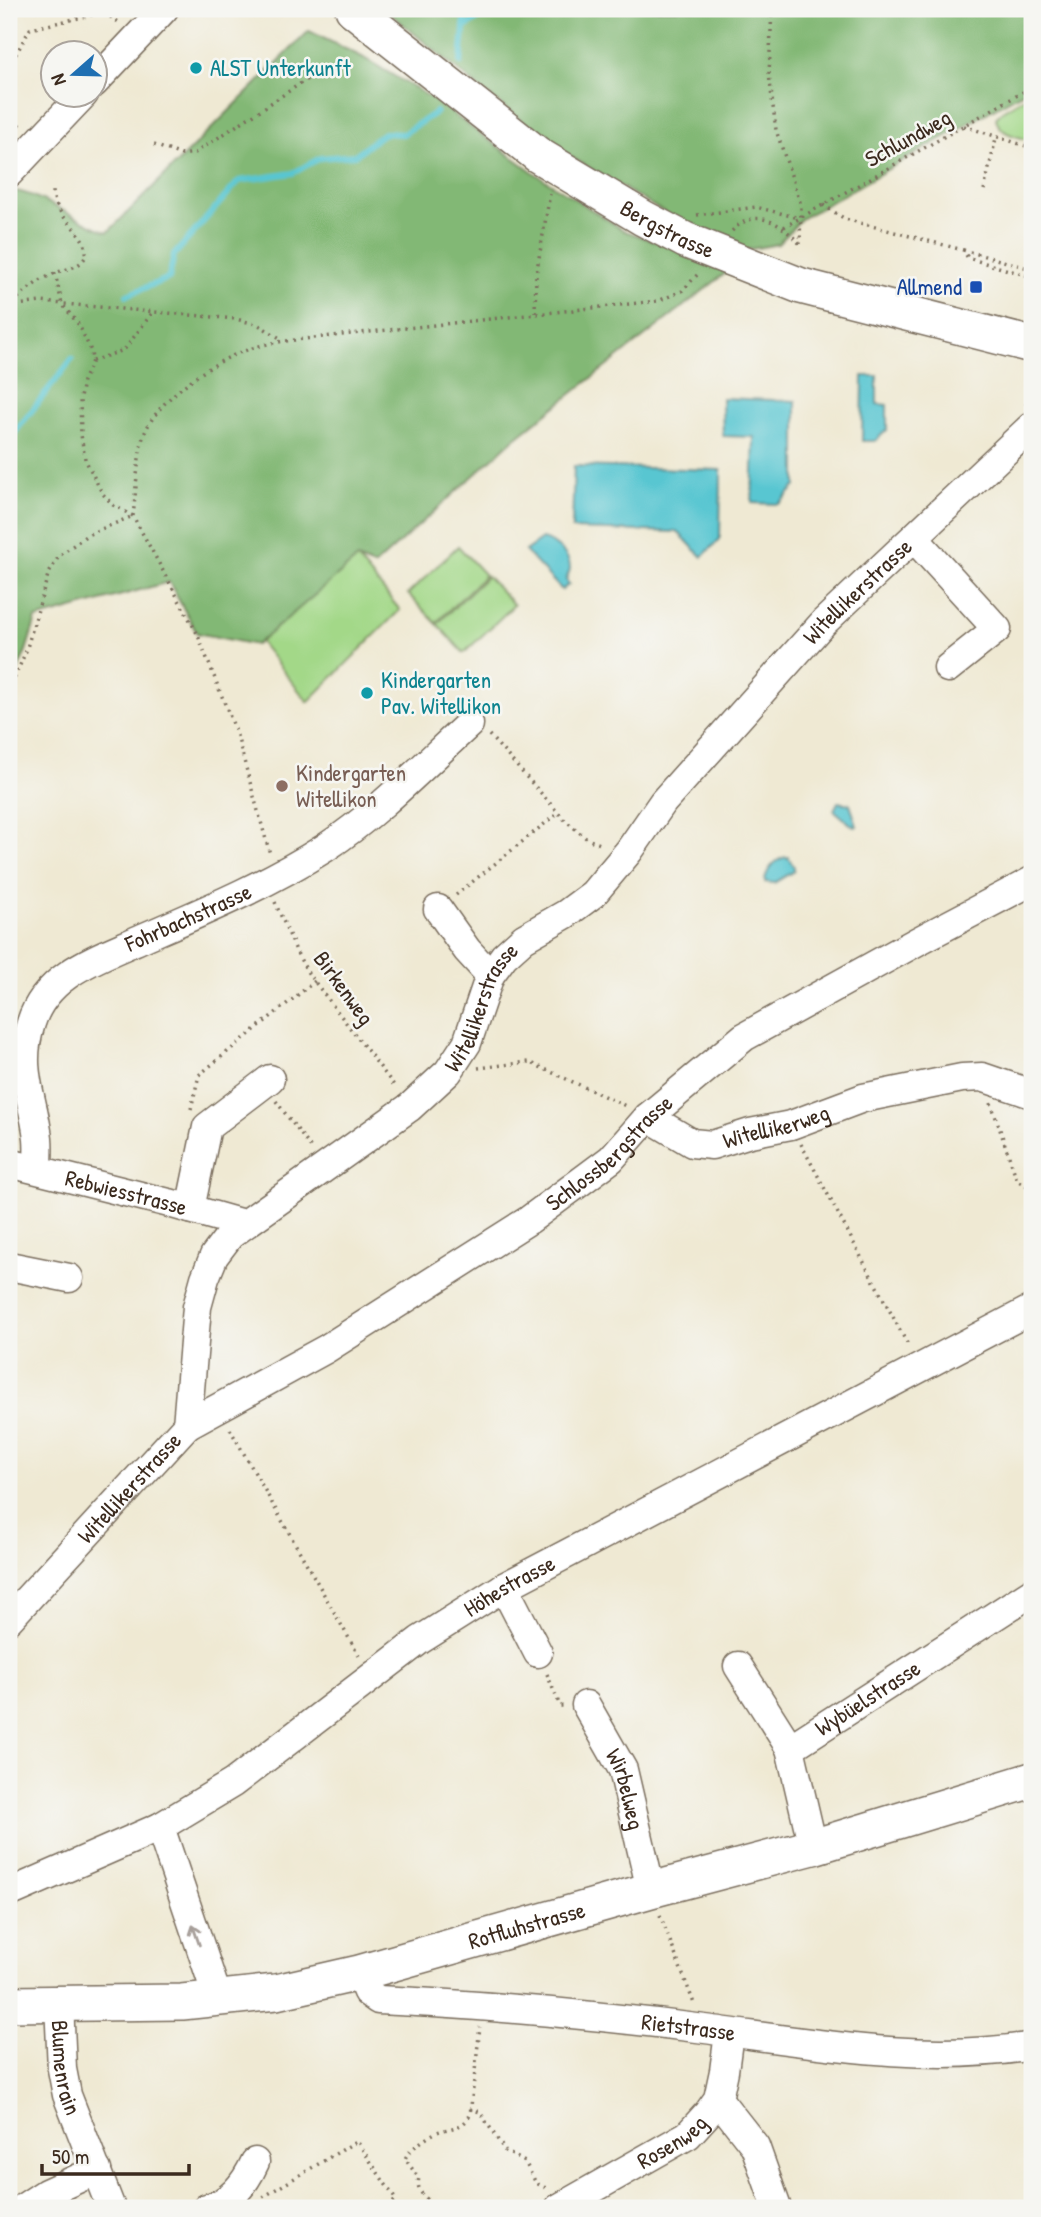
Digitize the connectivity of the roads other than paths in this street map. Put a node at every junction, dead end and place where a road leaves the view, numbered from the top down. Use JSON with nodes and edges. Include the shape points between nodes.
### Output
{"nodes":[{"id":1,"x":164,"y":9,"type":"edge"},
{"id":2,"x":353,"y":9,"type":"edge"},
{"id":3,"x":108,"y":69,"type":"edge"},
{"id":4,"x":71,"y":108,"type":"edge"},
{"id":5,"x":9,"y":173,"type":"edge"},
{"id":6,"x":1032,"y":345,"type":"edge"},
{"id":7,"x":1032,"y":426,"type":"edge"},
{"id":8,"x":914,"y":538,"type":"junction"},
{"id":9,"x":948,"y":668,"type":"dead end"},
{"id":10,"x":469,"y":724,"type":"road end"},
{"id":11,"x":1032,"y":881,"type":"edge"},
{"id":12,"x":438,"y":909,"type":"road end"},
{"id":13,"x":490,"y":975,"type":"junction"},
{"id":14,"x":270,"y":1079,"type":"dead end"},
{"id":15,"x":1032,"y":1094,"type":"edge"},
{"id":16,"x":649,"y":1117,"type":"junction"},
{"id":17,"x":9,"y":1163,"type":"edge"},
{"id":18,"x":38,"y":1170,"type":"junction"},
{"id":19,"x":190,"y":1209,"type":"junction"},
{"id":20,"x":243,"y":1224,"type":"junction"},
{"id":21,"x":9,"y":1266,"type":"edge"},
{"id":22,"x":69,"y":1278,"type":"dead end"},
{"id":23,"x":1032,"y":1309,"type":"edge"},
{"id":24,"x":187,"y":1425,"type":"junction"},
{"id":25,"x":505,"y":1587,"type":"junction"},
{"id":26,"x":1032,"y":1592,"type":"edge"},
{"id":27,"x":9,"y":1619,"type":"edge"},
{"id":28,"x":538,"y":1653,"type":"road end"},
{"id":29,"x":738,"y":1666,"type":"dead end"},
{"id":30,"x":586,"y":1706,"type":"road end"},
{"id":31,"x":790,"y":1748,"type":"junction"},
{"id":32,"x":1032,"y":1780,"type":"edge"},
{"id":33,"x":160,"y":1827,"type":"junction"},
{"id":34,"x":813,"y":1847,"type":"junction"},
{"id":35,"x":651,"y":1890,"type":"junction"},
{"id":36,"x":9,"y":1894,"type":"edge"},
{"id":37,"x":359,"y":1973,"type":"junction"},
{"id":38,"x":218,"y":1999,"type":"junction"},
{"id":39,"x":59,"y":2003,"type":"junction"},
{"id":40,"x":9,"y":2004,"type":"edge"},
{"id":41,"x":717,"y":2031,"type":"junction"},
{"id":42,"x":1032,"y":2046,"type":"edge"},
{"id":43,"x":718,"y":2099,"type":"junction"},
{"id":44,"x":255,"y":2162,"type":"dead end"},
{"id":45,"x":97,"y":2170,"type":"junction"},
{"id":46,"x":563,"y":2206,"type":"edge"},
{"id":47,"x":23,"y":2208,"type":"edge"},
{"id":48,"x":111,"y":2208,"type":"edge"},
{"id":49,"x":207,"y":2208,"type":"edge"},
{"id":50,"x":777,"y":2208,"type":"edge"}],
"edges":[{"from":1,"to":3,"type":"street"},
{"from":2,"to":6,"type":"main road","name":"Bergstrasse","via":[[554,166],[685,240],[801,286]]},
{"from":4,"to":5,"type":"street"},
{"from":7,"to":8,"type":"street","name":"Witellikerstrasse"},
{"from":8,"to":9,"type":"street","via":[[997,629]]},
{"from":8,"to":13,"type":"street","name":"Witellikerstrasse","via":[[824,622],[663,802],[593,894],[524,938]]},
{"from":10,"to":18,"type":"street","name":"Fohrbachstrasse","via":[[335,840],[271,878],[88,962],[67,974],[45,996],[31,1022],[24,1053],[38,1138]]},
{"from":11,"to":16,"type":"street","name":"Schlossbergstrasse","via":[[744,1037]]},
{"from":12,"to":13,"type":"street"},
{"from":13,"to":20,"type":"street","name":"Witellikerstrasse","via":[[467,1044],[448,1072],[410,1107]]},
{"from":14,"to":19,"type":"street","via":[[207,1127]]},
{"from":15,"to":16,"type":"street","name":"Witellikerweg","via":[[982,1077],[962,1077],[863,1098],[790,1125],[712,1145],[692,1143]]},
{"from":16,"to":24,"type":"street","name":"Schlossbergstrasse","via":[[611,1158],[529,1220],[326,1349]]},
{"from":17,"to":18,"type":"street","name":"Rebwiesstrasse"},
{"from":18,"to":19,"type":"street","name":"Rebwiesstrasse"},
{"from":19,"to":20,"type":"street","name":"Rebwiesstrasse"},
{"from":20,"to":24,"type":"street","name":"Witellikerstrasse","via":[[214,1256],[205,1278],[197,1307]]},
{"from":21,"to":22,"type":"street"},
{"from":23,"to":25,"type":"street","name":"Höhestrasse"},
{"from":24,"to":27,"type":"street","name":"Witellikerstrasse"},
{"from":25,"to":28,"type":"street"},
{"from":25,"to":33,"type":"street","name":"Höhestrasse","via":[[420,1640],[233,1783]]},
{"from":26,"to":31,"type":"street","name":"Wybüelstrasse"},
{"from":29,"to":31,"type":"street"},
{"from":30,"to":35,"type":"street","name":"Wirbelweg","via":[[623,1770]]},
{"from":31,"to":34,"type":"street","name":"Wybüelstrasse"},
{"from":32,"to":34,"type":"main road","name":"Rotfluhstrasse"},
{"from":33,"to":36,"type":"street","name":"Höhestrasse"},
{"from":38,"to":33,"type":"street","one_way":true},
{"from":34,"to":35,"type":"main road","name":"Rotfluhstrasse"},
{"from":35,"to":37,"type":"main road","name":"Rotfluhstrasse"},
{"from":37,"to":38,"type":"main road","name":"Rotfluhstrasse","via":[[276,1992]]},
{"from":37,"to":41,"type":"street","name":"Rietstrasse","via":[[368,1992],[378,2000],[483,2004]]},
{"from":38,"to":39,"type":"main road","name":"Rotfluhstrasse"},
{"from":39,"to":40,"type":"main road","name":"Rotfluhstrasse"},
{"from":39,"to":45,"type":"street","name":"Blumenrain","via":[[64,2083]]},
{"from":41,"to":42,"type":"street","name":"Rietstrasse","via":[[902,2054]]},
{"from":41,"to":43,"type":"street","name":"Rosenweg","via":[[724,2071]]},
{"from":43,"to":46,"type":"street","name":"Rosenweg","via":[[688,2135]]},
{"from":43,"to":50,"type":"street","via":[[755,2146]]},
{"from":44,"to":49,"type":"street","via":[[243,2186]]},
{"from":45,"to":47,"type":"street"},
{"from":45,"to":48,"type":"street","name":"Blumenrain"}]}
